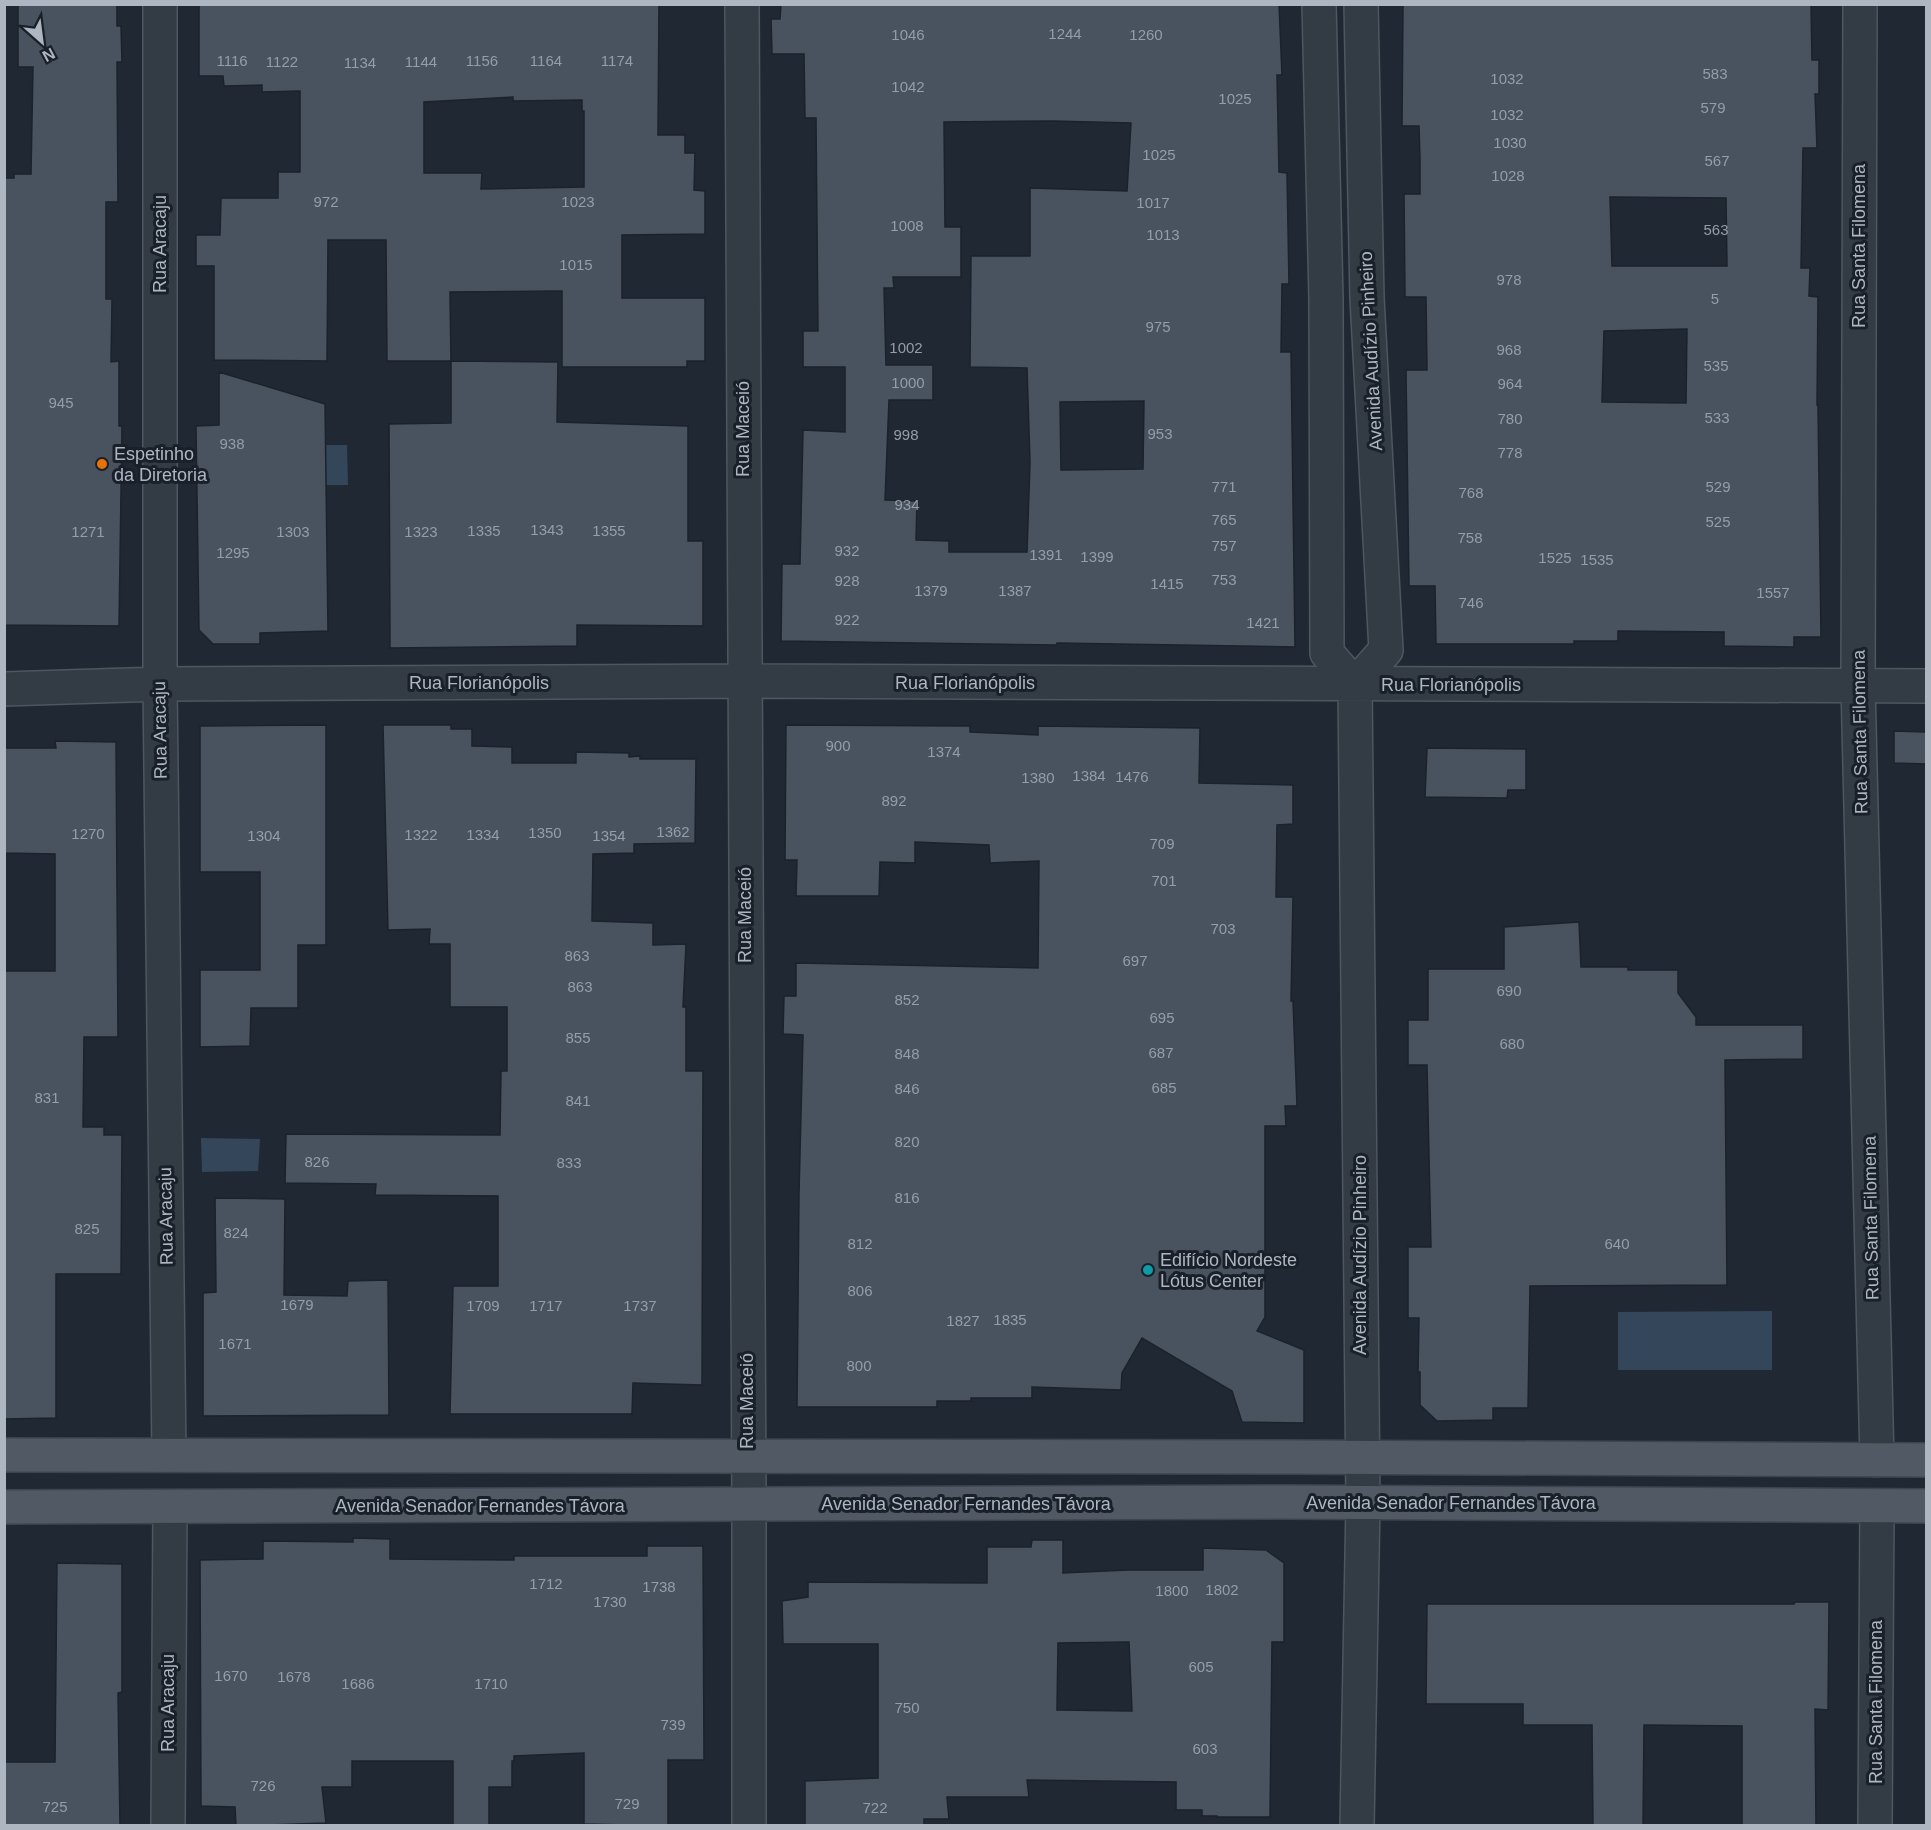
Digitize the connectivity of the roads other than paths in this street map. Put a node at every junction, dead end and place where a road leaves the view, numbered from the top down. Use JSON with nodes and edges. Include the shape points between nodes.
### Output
{"nodes":[{"id":1,"x":160,"y":4,"type":"edge"},
{"id":2,"x":742,"y":4,"type":"edge"},
{"id":3,"x":1319,"y":4,"type":"edge"},
{"id":4,"x":1361,"y":4,"type":"edge"},
{"id":5,"x":1860,"y":4,"type":"edge"},
{"id":6,"x":1322,"y":156,"type":"junction"},
{"id":7,"x":1364,"y":156,"type":"junction"},
{"id":8,"x":1326,"y":298,"type":"junction"},
{"id":9,"x":1367,"y":298,"type":"junction"},
{"id":10,"x":744,"y":681,"type":"junction"},
{"id":11,"x":159,"y":684,"type":"junction"},
{"id":12,"x":1355,"y":685,"type":"junction"},
{"id":13,"x":1858,"y":685,"type":"junction"},
{"id":14,"x":1926,"y":686,"type":"edge"},
{"id":15,"x":4,"y":689,"type":"edge"},
{"id":16,"x":4,"y":1455,"type":"edge"},
{"id":17,"x":169,"y":1455,"type":"junction"},
{"id":18,"x":747,"y":1456,"type":"junction"},
{"id":19,"x":1362,"y":1457,"type":"junction"},
{"id":20,"x":1877,"y":1460,"type":"junction"},
{"id":21,"x":1926,"y":1460,"type":"edge"},
{"id":22,"x":1363,"y":1503,"type":"junction"},
{"id":23,"x":749,"y":1505,"type":"junction"},
{"id":24,"x":1926,"y":1506,"type":"edge"},
{"id":25,"x":4,"y":1507,"type":"edge"},
{"id":26,"x":1877,"y":1507,"type":"junction"},
{"id":27,"x":170,"y":1508,"type":"junction"},
{"id":28,"x":168,"y":1826,"type":"edge"},
{"id":29,"x":748,"y":1826,"type":"edge"},
{"id":30,"x":1357,"y":1826,"type":"edge"},
{"id":31,"x":1875,"y":1826,"type":"edge"}],
"edges":[{"from":1,"to":11,"type":"street","name":"Rua Aracaju"},
{"from":2,"to":10,"type":"street","name":"Rua Maceió"},
{"from":3,"to":6,"type":"street"},
{"from":4,"to":7,"type":"street","name":"Avenida Audízio Pinheiro"},
{"from":5,"to":13,"type":"street","name":"Rua Santa Filomena"},
{"from":6,"to":7,"type":"street"},
{"from":6,"to":8,"type":"street"},
{"from":7,"to":9,"type":"street","name":"Avenida Audízio Pinheiro"},
{"from":8,"to":9,"type":"street"},
{"from":8,"to":12,"type":"street","via":[[1327,653]]},
{"from":9,"to":12,"type":"street","name":"Avenida Audízio Pinheiro","via":[[1386,650]]},
{"from":10,"to":11,"type":"street","name":"Rua Florianópolis"},
{"from":10,"to":12,"type":"street","name":"Rua Florianópolis"},
{"from":10,"to":18,"type":"street","name":"Rua Maceió"},
{"from":11,"to":15,"type":"street","name":"Rua Florianópolis"},
{"from":11,"to":17,"type":"street","name":"Rua Aracaju"},
{"from":12,"to":13,"type":"street","name":"Rua Florianópolis"},
{"from":12,"to":19,"type":"street","name":"Avenida Audízio Pinheiro"},
{"from":13,"to":14,"type":"street","name":"Rua Florianópolis"},
{"from":13,"to":20,"type":"street","name":"Rua Santa Filomena"},
{"from":16,"to":17,"type":"main road"},
{"from":17,"to":18,"type":"main road"},
{"from":18,"to":19,"type":"main road"},
{"from":18,"to":23,"type":"street","name":"Rua Maceió"},
{"from":19,"to":20,"type":"main road"},
{"from":19,"to":22,"type":"street","name":"Avenida Audízio Pinheiro"},
{"from":20,"to":21,"type":"main road"},
{"from":22,"to":23,"type":"main road","name":"Avenida Senador Fernandes Távora"},
{"from":22,"to":26,"type":"main road","name":"Avenida Senador Fernandes Távora"},
{"from":22,"to":30,"type":"street","name":"Avenida Audízio Pinheiro"},
{"from":23,"to":27,"type":"main road","name":"Avenida Senador Fernandes Távora"},
{"from":23,"to":29,"type":"street","name":"Rua Maceió"},
{"from":24,"to":26,"type":"main road","name":"Avenida Senador Fernandes Távora"},
{"from":25,"to":27,"type":"main road","name":"Avenida Senador Fernandes Távora"},
{"from":26,"to":31,"type":"street","name":"Rua Santa Filomena"},
{"from":27,"to":28,"type":"street","name":"Rua Aracaju"}]}
